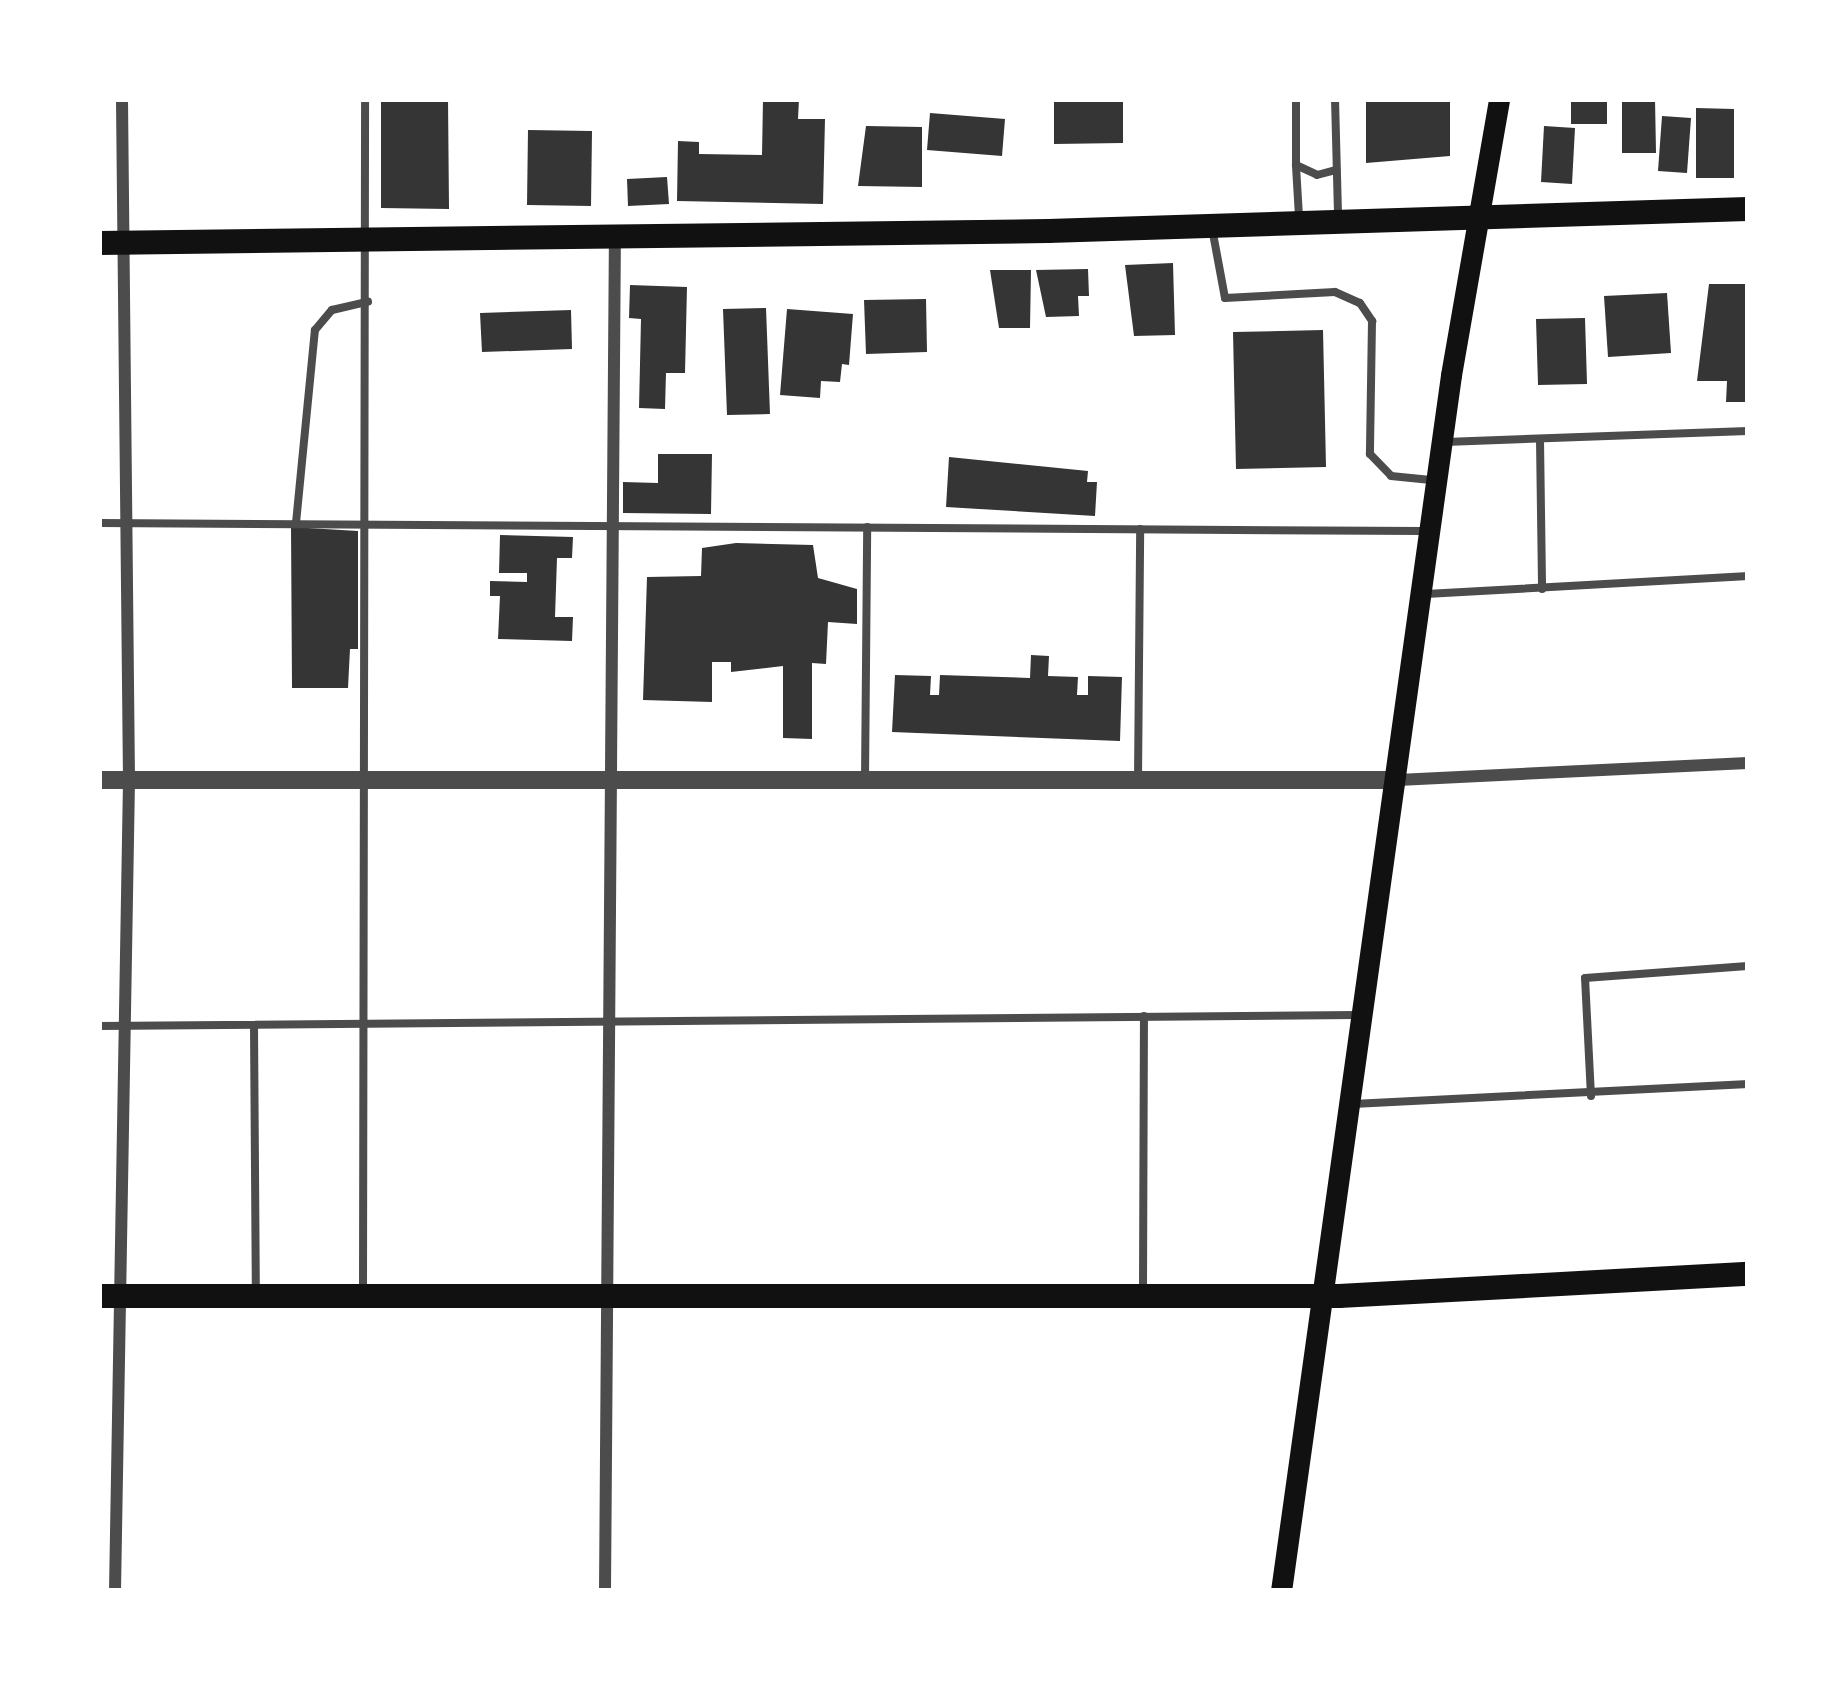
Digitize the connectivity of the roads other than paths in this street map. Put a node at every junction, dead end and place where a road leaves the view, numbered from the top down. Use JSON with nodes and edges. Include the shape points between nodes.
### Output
{"nodes":[{"id":1,"x":122,"y":99,"type":"edge"},
{"id":2,"x":365,"y":99,"type":"edge"},
{"id":3,"x":1296,"y":99,"type":"edge"},
{"id":4,"x":1335,"y":99,"type":"edge"},
{"id":5,"x":1499,"y":99,"type":"edge"},
{"id":6,"x":1296,"y":165,"type":"junction"},
{"id":7,"x":1337,"y":169,"type":"junction"},
{"id":8,"x":1748,"y":209,"type":"edge"},
{"id":9,"x":1479,"y":218,"type":"junction"},
{"id":10,"x":1338,"y":223,"type":"junction"},
{"id":11,"x":1299,"y":224,"type":"junction"},
{"id":12,"x":1212,"y":226,"type":"junction"},
{"id":13,"x":615,"y":238,"type":"junction"},
{"id":14,"x":368,"y":240,"type":"junction"},
{"id":15,"x":109,"y":242,"type":"edge"},
{"id":16,"x":368,"y":302,"type":"junction"},
{"id":17,"x":1748,"y":431,"type":"edge"},
{"id":18,"x":1540,"y":440,"type":"junction"},
{"id":19,"x":1444,"y":442,"type":"junction"},
{"id":20,"x":1439,"y":481,"type":"junction"},
{"id":21,"x":99,"y":523,"type":"edge"},
{"id":22,"x":123,"y":523,"type":"junction"},
{"id":23,"x":296,"y":523,"type":"junction"},
{"id":24,"x":368,"y":523,"type":"junction"},
{"id":25,"x":613,"y":525,"type":"junction"},
{"id":26,"x":867,"y":527,"type":"junction"},
{"id":27,"x":1140,"y":529,"type":"junction"},
{"id":28,"x":1433,"y":531,"type":"junction"},
{"id":29,"x":1748,"y":576,"type":"edge"},
{"id":30,"x":1542,"y":590,"type":"junction"},
{"id":31,"x":1424,"y":594,"type":"junction"},
{"id":32,"x":1748,"y":763,"type":"edge"},
{"id":33,"x":1138,"y":779,"type":"junction"},
{"id":34,"x":99,"y":780,"type":"edge"},
{"id":35,"x":129,"y":780,"type":"junction"},
{"id":36,"x":1398,"y":780,"type":"junction"},
{"id":37,"x":865,"y":781,"type":"junction"},
{"id":38,"x":610,"y":782,"type":"junction"},
{"id":39,"x":362,"y":783,"type":"junction"},
{"id":40,"x":1748,"y":966,"type":"edge"},
{"id":41,"x":1364,"y":1015,"type":"junction"},
{"id":42,"x":1144,"y":1016,"type":"junction"},
{"id":43,"x":608,"y":1023,"type":"junction"},
{"id":44,"x":99,"y":1026,"type":"edge"},
{"id":45,"x":122,"y":1026,"type":"junction"},
{"id":46,"x":254,"y":1026,"type":"junction"},
{"id":47,"x":359,"y":1029,"type":"junction"},
{"id":48,"x":1748,"y":1084,"type":"edge"},
{"id":49,"x":1591,"y":1096,"type":"junction"},
{"id":50,"x":1351,"y":1104,"type":"junction"},
{"id":51,"x":1748,"y":1274,"type":"edge"},
{"id":52,"x":256,"y":1292,"type":"junction"},
{"id":53,"x":606,"y":1292,"type":"junction"},
{"id":54,"x":363,"y":1294,"type":"junction"},
{"id":55,"x":1143,"y":1294,"type":"junction"},
{"id":56,"x":109,"y":1295,"type":"edge"},
{"id":57,"x":1323,"y":1296,"type":"junction"},
{"id":58,"x":116,"y":1591,"type":"edge"},
{"id":59,"x":605,"y":1591,"type":"edge"},
{"id":60,"x":1281,"y":1591,"type":"edge"}],
"edges":[{"from":1,"to":15,"type":"street"},
{"from":2,"to":14,"type":"lane"},
{"from":3,"to":6,"type":"lane"},
{"from":4,"to":7,"type":"lane"},
{"from":5,"to":9,"type":"main road"},
{"from":6,"to":7,"type":"lane","via":[[1317,175]]},
{"from":6,"to":11,"type":"lane"},
{"from":7,"to":10,"type":"lane"},
{"from":8,"to":9,"type":"highway"},
{"from":9,"to":10,"type":"highway"},
{"from":9,"to":19,"type":"main road"},
{"from":10,"to":11,"type":"highway"},
{"from":11,"to":12,"type":"highway"},
{"from":12,"to":13,"type":"highway"},
{"from":12,"to":20,"type":"lane","via":[[1225,298],[1335,292],[1360,303],[1372,321],[1370,454],[1391,476]]},
{"from":13,"to":14,"type":"highway"},
{"from":13,"to":25,"type":"street"},
{"from":14,"to":15,"type":"highway"},
{"from":14,"to":16,"type":"lane"},
{"from":15,"to":22,"type":"street"},
{"from":16,"to":23,"type":"lane","via":[[332,310],[315,330]]},
{"from":16,"to":24,"type":"lane"},
{"from":17,"to":18,"type":"lane"},
{"from":18,"to":19,"type":"lane"},
{"from":18,"to":30,"type":"lane"},
{"from":19,"to":20,"type":"main road"},
{"from":20,"to":28,"type":"main road"},
{"from":21,"to":22,"type":"lane"},
{"from":22,"to":23,"type":"lane"},
{"from":22,"to":35,"type":"street"},
{"from":23,"to":24,"type":"lane"},
{"from":24,"to":25,"type":"lane"},
{"from":24,"to":39,"type":"lane"},
{"from":25,"to":26,"type":"lane"},
{"from":25,"to":38,"type":"street"},
{"from":26,"to":27,"type":"lane"},
{"from":26,"to":37,"type":"lane"},
{"from":27,"to":28,"type":"lane"},
{"from":27,"to":33,"type":"lane"},
{"from":28,"to":31,"type":"main road"},
{"from":29,"to":30,"type":"lane"},
{"from":30,"to":31,"type":"lane"},
{"from":31,"to":36,"type":"main road"},
{"from":32,"to":36,"type":"street"},
{"from":33,"to":36,"type":"street"},
{"from":33,"to":37,"type":"street"},
{"from":34,"to":35,"type":"street"},
{"from":35,"to":39,"type":"street"},
{"from":35,"to":45,"type":"street"},
{"from":36,"to":41,"type":"main road"},
{"from":37,"to":38,"type":"street"},
{"from":38,"to":39,"type":"street"},
{"from":38,"to":43,"type":"street"},
{"from":39,"to":47,"type":"lane"},
{"from":40,"to":49,"type":"lane","via":[[1585,978]]},
{"from":41,"to":42,"type":"lane"},
{"from":41,"to":50,"type":"main road"},
{"from":42,"to":43,"type":"lane"},
{"from":42,"to":55,"type":"lane"},
{"from":43,"to":47,"type":"lane"},
{"from":43,"to":53,"type":"street"},
{"from":44,"to":45,"type":"lane"},
{"from":45,"to":46,"type":"lane"},
{"from":45,"to":56,"type":"street"},
{"from":46,"to":47,"type":"lane"},
{"from":46,"to":52,"type":"lane"},
{"from":47,"to":54,"type":"lane"},
{"from":48,"to":49,"type":"lane"},
{"from":49,"to":50,"type":"lane"},
{"from":50,"to":57,"type":"main road"},
{"from":51,"to":57,"type":"highway"},
{"from":52,"to":54,"type":"highway"},
{"from":52,"to":56,"type":"highway"},
{"from":53,"to":54,"type":"highway"},
{"from":53,"to":55,"type":"highway"},
{"from":53,"to":59,"type":"street"},
{"from":55,"to":57,"type":"highway"},
{"from":56,"to":58,"type":"street"},
{"from":57,"to":60,"type":"main road"}]}
